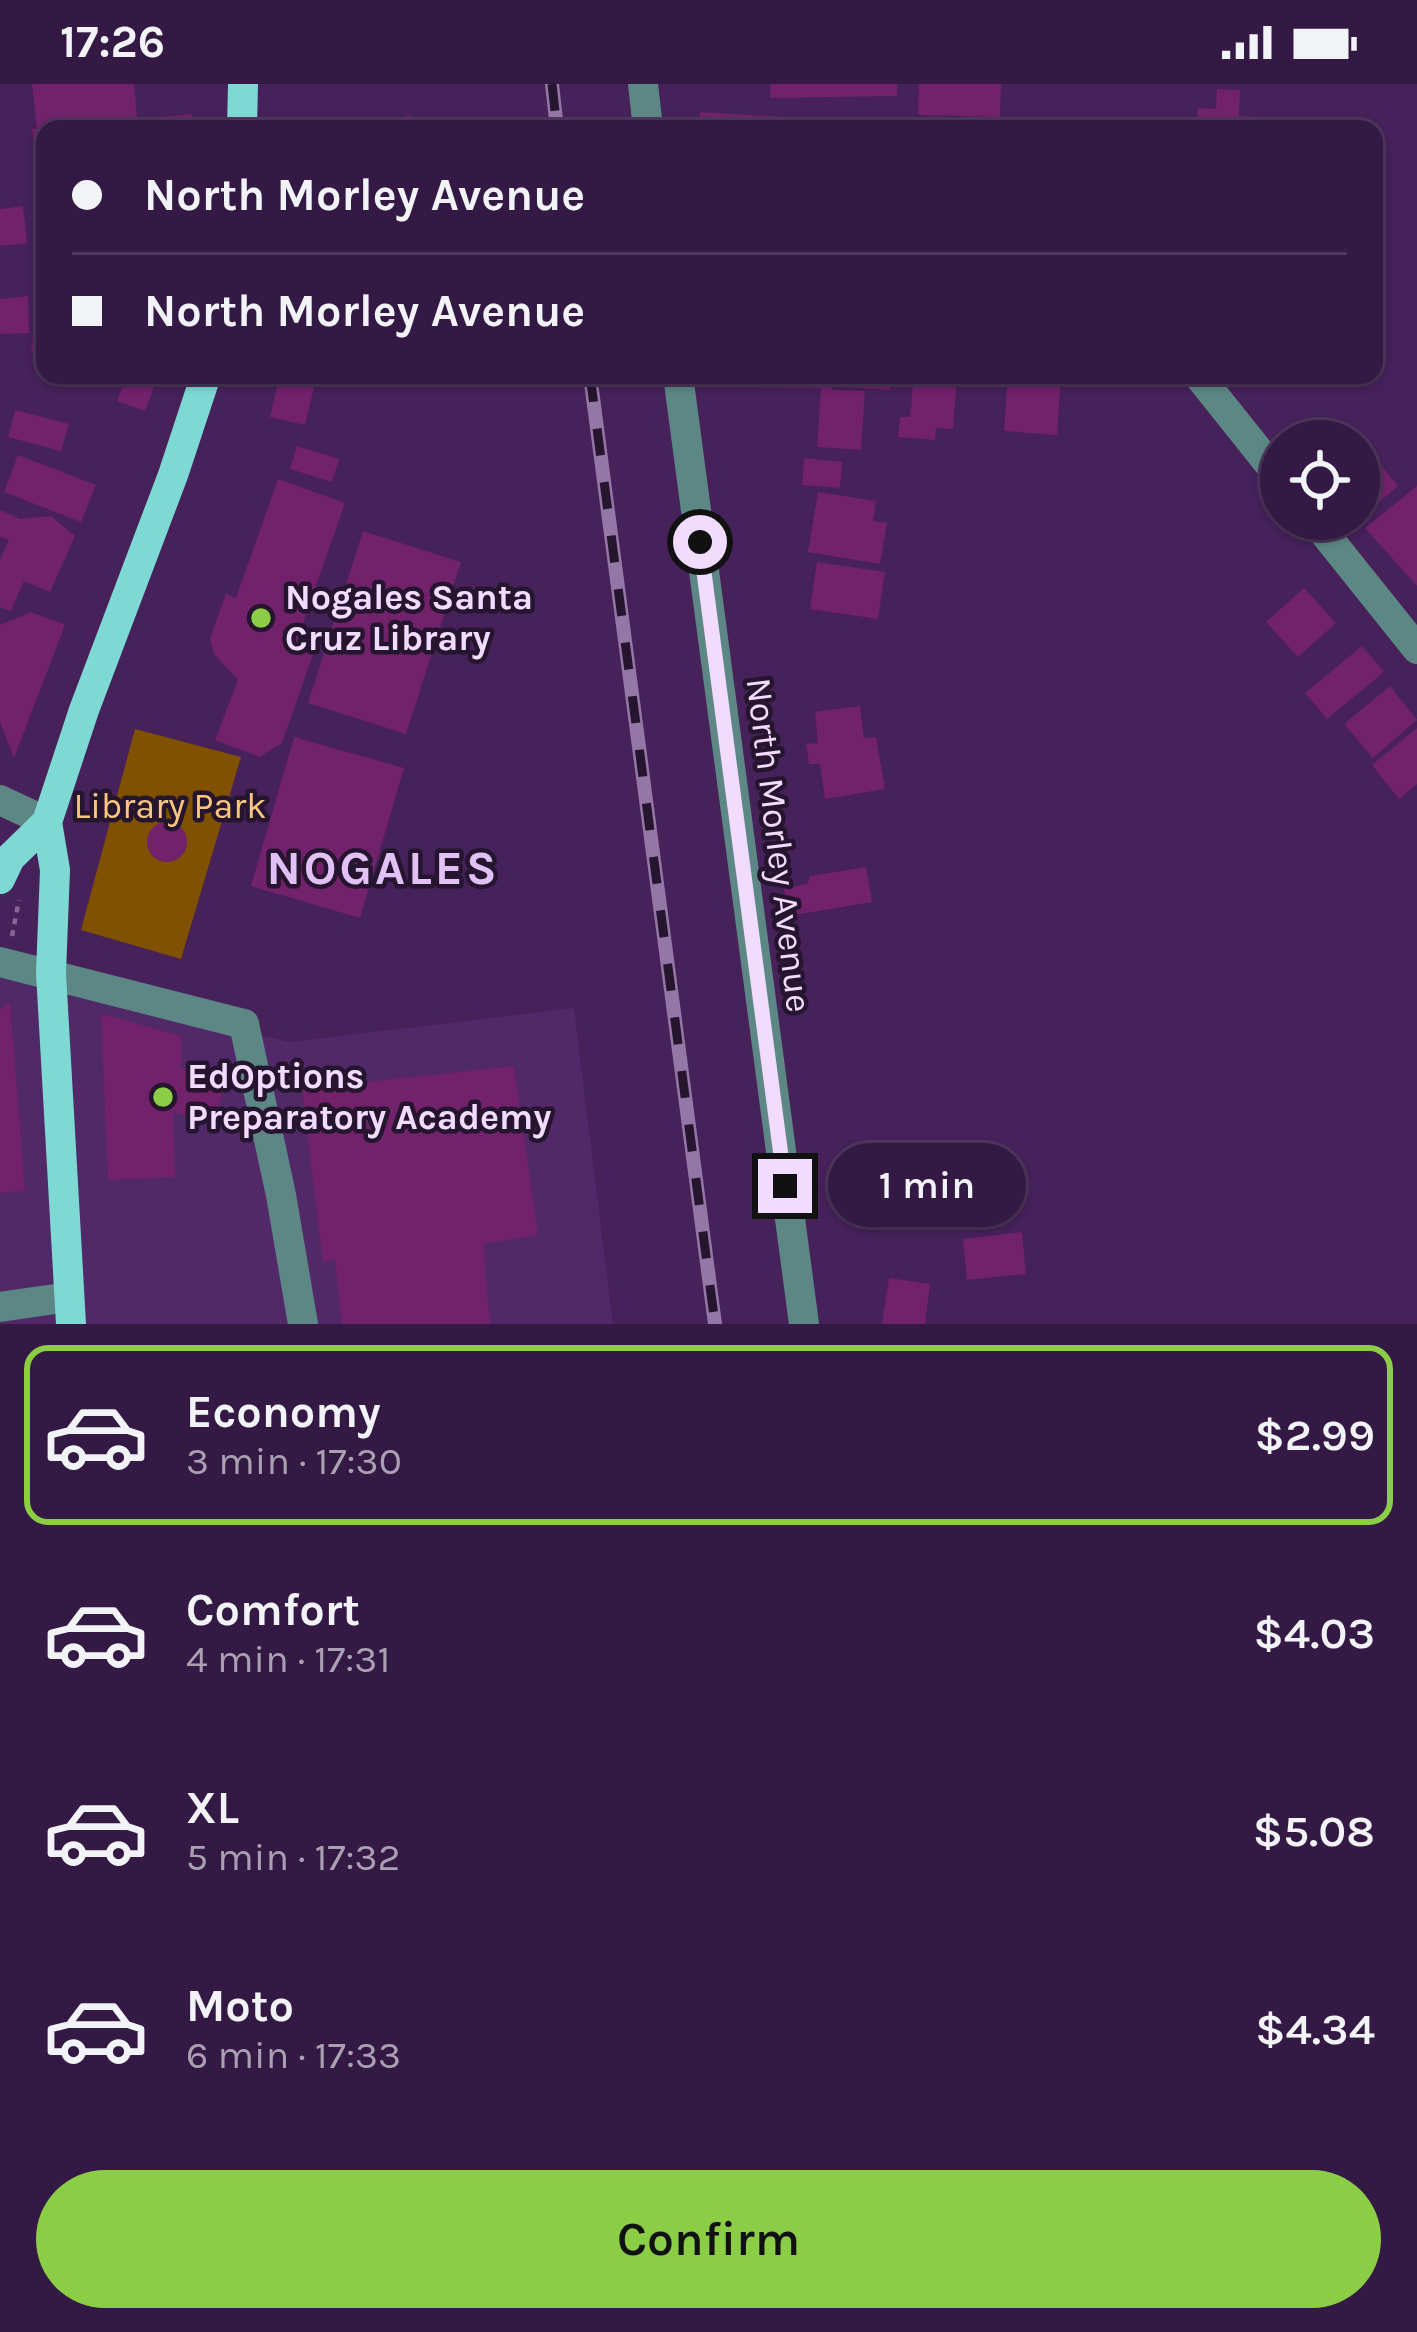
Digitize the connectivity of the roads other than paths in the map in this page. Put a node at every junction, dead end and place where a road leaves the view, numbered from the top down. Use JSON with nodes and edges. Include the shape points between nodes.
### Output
{"nodes":[{"id":1,"x":243,"y":84,"type":"edge"},
{"id":2,"x":643,"y":84,"type":"edge"},
{"id":3,"x":242,"y":120,"type":"edge"},
{"id":4,"x":647,"y":120,"type":"edge"},
{"id":5,"x":203,"y":384,"type":"edge"},
{"id":6,"x":679,"y":384,"type":"edge"},
{"id":7,"x":1205,"y":384,"type":"edge"},
{"id":8,"x":1260,"y":453,"type":"edge"},
{"id":9,"x":1330,"y":540,"type":"edge"},
{"id":10,"x":1417,"y":649,"type":"edge"},
{"id":11,"x":0,"y":800,"type":"edge"},
{"id":12,"x":47,"y":822,"type":"junction"},
{"id":13,"x":11,"y":882,"type":"edge"},
{"id":14,"x":5,"y":955,"type":"edge"},
{"id":15,"x":51,"y":973,"type":"junction"},
{"id":16,"x":0,"y":1307,"type":"edge"},
{"id":17,"x":70,"y":1310,"type":"edge"},
{"id":18,"x":303,"y":1324,"type":"edge"},
{"id":19,"x":804,"y":1324,"type":"edge"}],
"edges":[{"from":1,"to":3,"type":"main road"},
{"from":2,"to":4,"type":"street"},
{"from":5,"to":12,"type":"main road"},
{"from":6,"to":19,"type":"street","name":"North Morley Avenue"},
{"from":7,"to":8,"type":"street"},
{"from":9,"to":10,"type":"street"},
{"from":11,"to":12,"type":"street"},
{"from":12,"to":13,"type":"main road","via":[[10,858]]},
{"from":12,"to":15,"type":"main road","via":[[55,870]]},
{"from":14,"to":15,"type":"street"},
{"from":15,"to":17,"type":"main road"},
{"from":15,"to":18,"type":"street","via":[[244,1024]]},
{"from":16,"to":17,"type":"street"}]}
